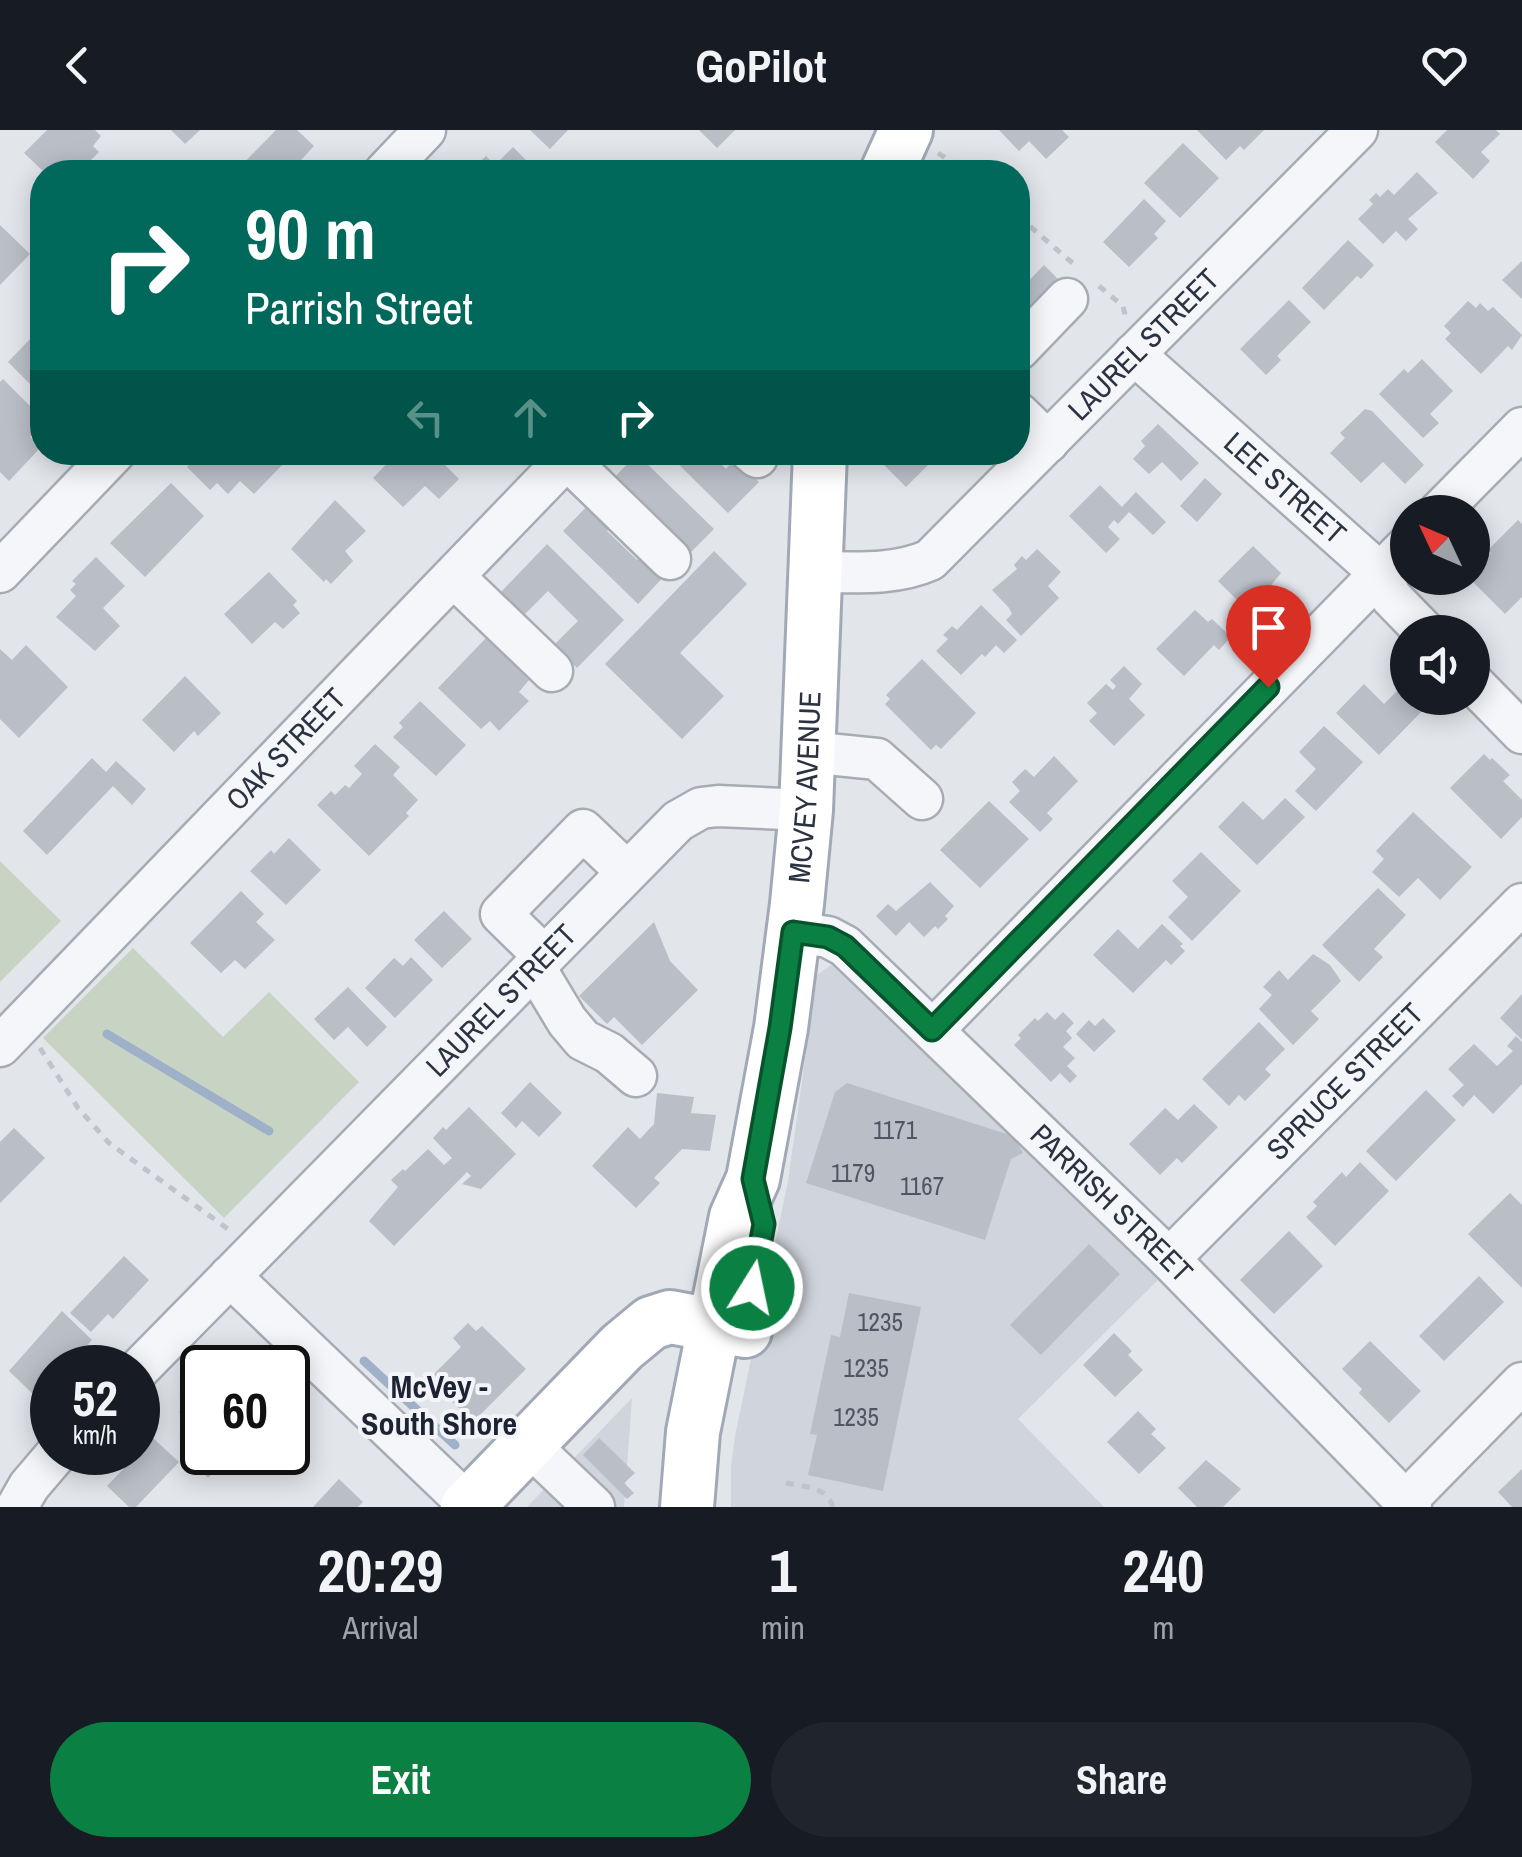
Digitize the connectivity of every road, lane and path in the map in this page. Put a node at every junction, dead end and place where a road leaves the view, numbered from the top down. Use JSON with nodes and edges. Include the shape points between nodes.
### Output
{"nodes":[{"id":1,"x":426,"y":130,"type":"edge"},
{"id":2,"x":906,"y":130,"type":"edge"},
{"id":3,"x":1357,"y":130,"type":"edge"},
{"id":4,"x":396,"y":160,"type":"edge"},
{"id":5,"x":892,"y":160,"type":"edge"},
{"id":6,"x":1068,"y":299,"type":"dead end"},
{"id":7,"x":1030,"y":338,"type":"edge"},
{"id":8,"x":1134,"y":354,"type":"junction"},
{"id":9,"x":1030,"y":424,"type":"edge"},
{"id":10,"x":1522,"y":428,"type":"edge"},
{"id":11,"x":1048,"y":442,"type":"junction"},
{"id":12,"x":1030,"y":460,"type":"edge"},
{"id":13,"x":103,"y":465,"type":"edge"},
{"id":14,"x":561,"y":465,"type":"edge"},
{"id":15,"x":579,"y":465,"type":"edge"},
{"id":16,"x":819,"y":465,"type":"edge"},
{"id":17,"x":1025,"y":465,"type":"edge"},
{"id":18,"x":1457,"y":495,"type":"edge"},
{"id":19,"x":1390,"y":556,"type":"edge"},
{"id":20,"x":670,"y":559,"type":"dead end"},
{"id":21,"x":1390,"y":563,"type":"edge"},
{"id":22,"x":0,"y":572,"type":"edge"},
{"id":23,"x":815,"y":572,"type":"junction"},
{"id":24,"x":454,"y":578,"type":"junction"},
{"id":25,"x":1391,"y":595,"type":"edge"},
{"id":26,"x":1408,"y":615,"type":"edge"},
{"id":27,"x":552,"y":671,"type":"dead end"},
{"id":28,"x":1490,"y":700,"type":"edge"},
{"id":29,"x":1522,"y":733,"type":"edge"},
{"id":30,"x":808,"y":752,"type":"junction"},
{"id":31,"x":922,"y":799,"type":"dead end"},
{"id":32,"x":806,"y":810,"type":"junction"},
{"id":33,"x":627,"y":872,"type":"junction"},
{"id":34,"x":1522,"y":904,"type":"edge"},
{"id":35,"x":793,"y":932,"type":"junction"},
{"id":36,"x":539,"y":961,"type":"junction"},
{"id":37,"x":932,"y":1030,"type":"junction"},
{"id":38,"x":12,"y":1033,"type":"edge"},
{"id":39,"x":636,"y":1076,"type":"dead end"},
{"id":40,"x":1168,"y":1259,"type":"junction"},
{"id":41,"x":242,"y":1262,"type":"junction"},
{"id":42,"x":729,"y":1328,"type":"junction"},
{"id":43,"x":160,"y":1347,"type":"edge"},
{"id":44,"x":1522,"y":1383,"type":"edge"},
{"id":45,"x":528,"y":1444,"type":"junction"},
{"id":46,"x":38,"y":1475,"type":"edge"},
{"id":47,"x":786,"y":1482,"type":"dead end"},
{"id":48,"x":1409,"y":1504,"type":"edge"},
{"id":49,"x":468,"y":1506,"type":"edge"},
{"id":50,"x":17,"y":1507,"type":"edge"},
{"id":51,"x":594,"y":1507,"type":"edge"},
{"id":52,"x":687,"y":1507,"type":"edge"},
{"id":53,"x":720,"y":1507,"type":"edge"},
{"id":54,"x":833,"y":1507,"type":"edge"}],
"edges":[{"from":1,"to":4,"type":"street"},
{"from":2,"to":5,"type":"main road"},
{"from":3,"to":8,"type":"street","name":"LAUREL STREET"},
{"from":6,"to":7,"type":"street"},
{"from":8,"to":11,"type":"street","name":"LAUREL STREET"},
{"from":8,"to":19,"type":"street","name":"LEE STREET"},
{"from":9,"to":11,"type":"street"},
{"from":10,"to":18,"type":"street"},
{"from":11,"to":12,"type":"street","name":"LAUREL STREET"},
{"from":13,"to":22,"type":"street"},
{"from":14,"to":24,"type":"street","name":"OAK STREET"},
{"from":15,"to":20,"type":"street"},
{"from":16,"to":23,"type":"main road","name":"MCVEY AVENUE"},
{"from":17,"to":23,"type":"street","name":"LAUREL STREET","via":[[930,560],[894,571]]},
{"from":21,"to":37,"type":"street"},
{"from":23,"to":30,"type":"main road","name":"MCVEY AVENUE"},
{"from":24,"to":27,"type":"street"},
{"from":24,"to":38,"type":"street","name":"OAK STREET"},
{"from":25,"to":26,"type":"street","name":"LEE STREET"},
{"from":28,"to":29,"type":"street"},
{"from":30,"to":31,"type":"street","via":[[877,758]]},
{"from":30,"to":32,"type":"main road","name":"MCVEY AVENUE"},
{"from":32,"to":33,"type":"street","name":"LAUREL STREET","via":[[700,808]]},
{"from":32,"to":35,"type":"main road","name":"MCVEY AVENUE"},
{"from":33,"to":36,"type":"street","name":"LAUREL STREET"},
{"from":33,"to":36,"type":"street","via":[[583,830],[501,914]]},
{"from":34,"to":40,"type":"street","name":"SPRUCE STREET"},
{"from":35,"to":37,"type":"street","name":"PARRISH STREET","via":[[845,946]]},
{"from":35,"to":42,"type":"main road","name":"MCVEY AVENUE","via":[[753,1179],[764,1224]]},
{"from":36,"to":39,"type":"street","via":[[583,1040]]},
{"from":36,"to":41,"type":"street","name":"LAUREL STREET"},
{"from":37,"to":40,"type":"street","name":"PARRISH STREET"},
{"from":38,"to":41,"type":"path","via":[[109,1144]]},
{"from":40,"to":48,"type":"street","name":"PARRISH STREET"},
{"from":41,"to":43,"type":"street","name":"LAUREL STREET"},
{"from":41,"to":49,"type":"street"},
{"from":42,"to":45,"type":"main road","via":[[670,1317],[651,1323]]},
{"from":42,"to":52,"type":"main road","name":"MCVEY AVENUE","via":[[692,1432]]},
{"from":42,"to":53,"type":"main road","name":"MCVEY AVENUE"},
{"from":44,"to":48,"type":"street"},
{"from":45,"to":49,"type":"main road"},
{"from":45,"to":51,"type":"street"},
{"from":46,"to":50,"type":"street"},
{"from":47,"to":54,"type":"path","via":[[821,1490]]}]}
